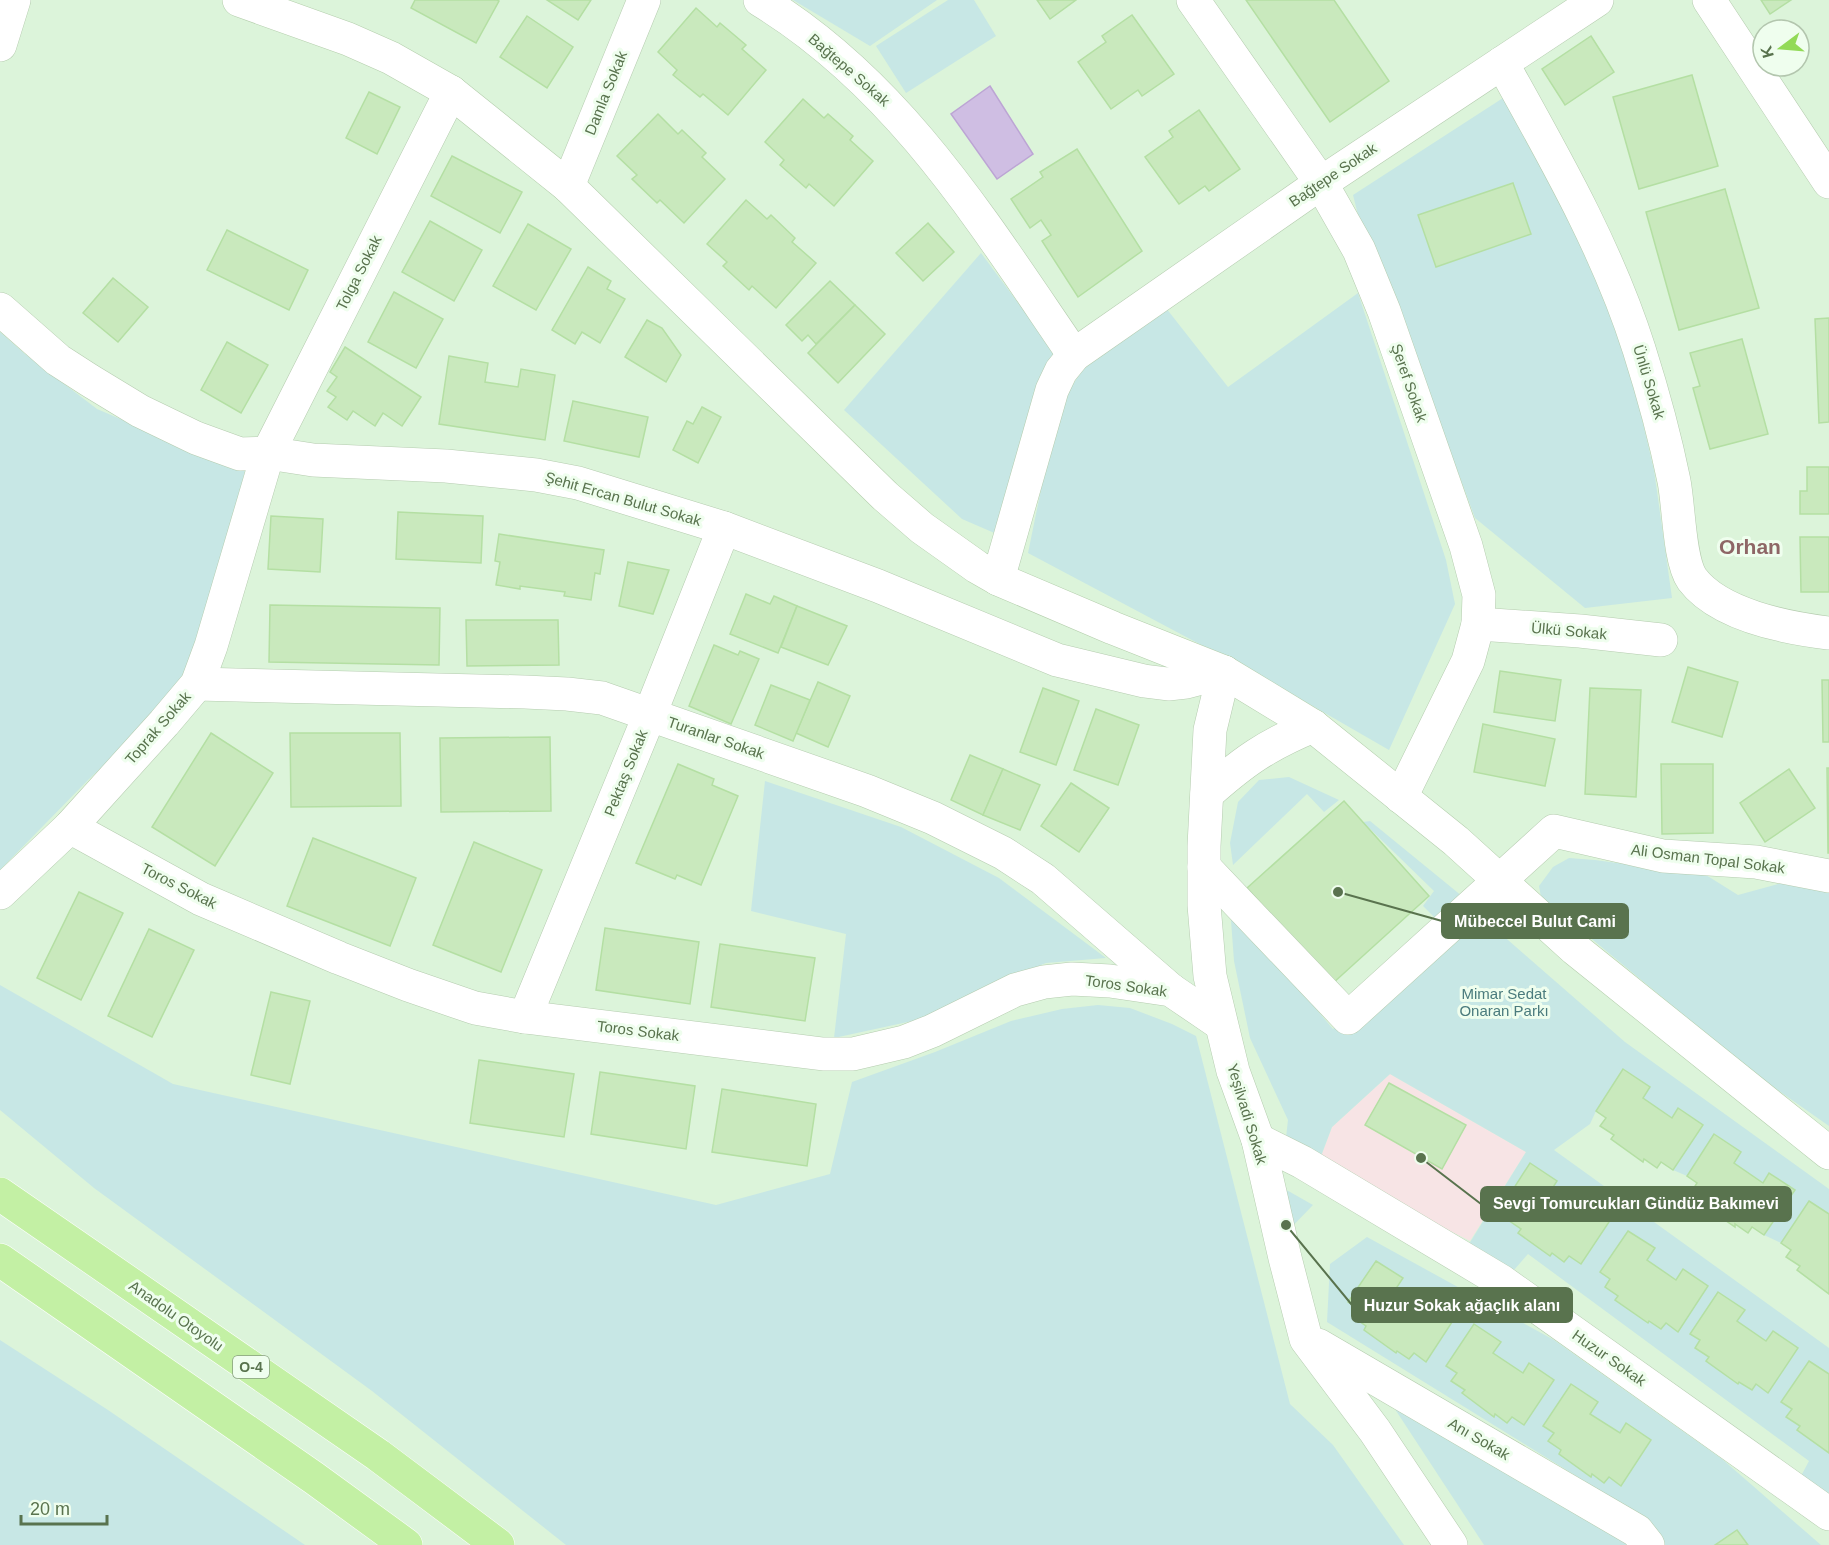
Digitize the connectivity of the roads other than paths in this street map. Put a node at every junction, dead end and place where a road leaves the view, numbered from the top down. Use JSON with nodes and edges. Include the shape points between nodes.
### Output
{"nodes":[{"id":1,"x":14,"y":0,"type":"edge"},
{"id":2,"x":239,"y":0,"type":"edge"},
{"id":3,"x":644,"y":0,"type":"edge"},
{"id":4,"x":760,"y":0,"type":"edge"},
{"id":5,"x":1193,"y":0,"type":"edge"},
{"id":6,"x":1597,"y":0,"type":"edge"},
{"id":7,"x":1709,"y":0,"type":"edge"},
{"id":8,"x":298,"y":10,"type":"edge"},
{"id":9,"x":0,"y":45,"type":"edge"},
{"id":10,"x":1502,"y":63,"type":"junction"},
{"id":11,"x":451,"y":92,"type":"junction"},
{"id":12,"x":1829,"y":182,"type":"edge"},
{"id":13,"x":1321,"y":183,"type":"junction"},
{"id":14,"x":568,"y":186,"type":"junction"},
{"id":15,"x":0,"y":309,"type":"edge"},
{"id":16,"x":1074,"y":355,"type":"junction"},
{"id":17,"x":268,"y":453,"type":"junction"},
{"id":18,"x":724,"y":528,"type":"junction"},
{"id":19,"x":998,"y":579,"type":"junction"},
{"id":20,"x":1478,"y":624,"type":"junction"},
{"id":21,"x":1829,"y":633,"type":"edge"},
{"id":22,"x":1661,"y":640,"type":"dead end"},
{"id":23,"x":1224,"y":672,"type":"junction"},
{"id":24,"x":197,"y":684,"type":"junction"},
{"id":25,"x":650,"y":714,"type":"junction"},
{"id":26,"x":1313,"y":726,"type":"junction"},
{"id":27,"x":1207,"y":794,"type":"junction"},
{"id":28,"x":1401,"y":797,"type":"junction"},
{"id":29,"x":70,"y":827,"type":"junction"},
{"id":30,"x":1204,"y":867,"type":"junction"},
{"id":31,"x":1829,"y":876,"type":"edge"},
{"id":32,"x":1500,"y":880,"type":"junction"},
{"id":33,"x":0,"y":893,"type":"edge"},
{"id":34,"x":1171,"y":990,"type":"junction"},
{"id":35,"x":525,"y":1017,"type":"junction"},
{"id":36,"x":1221,"y":1024,"type":"junction"},
{"id":37,"x":1257,"y":1140,"type":"junction"},
{"id":38,"x":1829,"y":1153,"type":"edge"},
{"id":39,"x":0,"y":1194,"type":"edge"},
{"id":40,"x":0,"y":1260,"type":"edge"},
{"id":41,"x":1306,"y":1338,"type":"junction"},
{"id":42,"x":1829,"y":1514,"type":"edge"},
{"id":43,"x":406,"y":1545,"type":"edge"},
{"id":44,"x":498,"y":1545,"type":"edge"},
{"id":45,"x":1451,"y":1545,"type":"edge"},
{"id":46,"x":1648,"y":1545,"type":"edge"}],
"edges":[{"from":1,"to":9,"type":"street"},
{"from":2,"to":8,"type":"street"},
{"from":3,"to":14,"type":"street","name":"Damla Sokak"},
{"from":4,"to":16,"type":"street","name":"Bağtepe Sokak","via":[[825,47],[901,117],[964,195]]},
{"from":5,"to":13,"type":"street","name":"Şeref Sokak"},
{"from":6,"to":10,"type":"street","name":"Bağtepe Sokak"},
{"from":7,"to":12,"type":"street"},
{"from":8,"to":11,"type":"street"},
{"from":10,"to":13,"type":"street","name":"Bağtepe Sokak"},
{"from":10,"to":21,"type":"street","name":"Ünlü Sokak","via":[[1554,156],[1619,290],[1662,425],[1691,578],[1727,606],[1763,620]]},
{"from":11,"to":14,"type":"street"},
{"from":11,"to":17,"type":"street","name":"Tolga Sokak"},
{"from":13,"to":16,"type":"street","name":"Bağtepe Sokak"},
{"from":13,"to":20,"type":"street","name":"Şeref Sokak","via":[[1359,250],[1384,311],[1467,546],[1479,595]]},
{"from":14,"to":19,"type":"street","via":[[885,496],[937,539]]},
{"from":15,"to":17,"type":"street","name":"Şehit Ercan Bulut Sokak","via":[[58,360],[140,411],[240,454]]},
{"from":16,"to":19,"type":"street","name":"Bağtepe Sokak","via":[[1052,390]]},
{"from":17,"to":18,"type":"street","name":"Şehit Ercan Bulut Sokak","via":[[313,460],[537,475],[578,483]]},
{"from":17,"to":24,"type":"street","name":"Toprak Sokak"},
{"from":18,"to":23,"type":"street","name":"Şehit Ercan Bulut Sokak","via":[[1057,660],[1168,684]]},
{"from":18,"to":25,"type":"street","name":"Pektaş Sokak"},
{"from":19,"to":23,"type":"street"},
{"from":20,"to":22,"type":"street","name":"Ülkü Sokak"},
{"from":20,"to":28,"type":"street","name":"Şeref Sokak","via":[[1468,661]]},
{"from":23,"to":26,"type":"street"},
{"from":23,"to":27,"type":"street","name":"Yeşilvadi Sokak","via":[[1210,730]]},
{"from":24,"to":25,"type":"street","name":"Turanlar Sokak","via":[[567,694],[602,698]]},
{"from":24,"to":29,"type":"street","name":"Toprak Sokak"},
{"from":25,"to":34,"type":"street","name":"Turanlar Sokak","via":[[867,791],[1003,853],[1043,879]]},
{"from":25,"to":35,"type":"street","name":"Pektaş Sokak"},
{"from":26,"to":27,"type":"street","via":[[1258,752]]},
{"from":26,"to":28,"type":"street"},
{"from":27,"to":30,"type":"street","name":"Yeşilvadi Sokak"},
{"from":28,"to":32,"type":"street"},
{"from":29,"to":33,"type":"street","name":"Toprak Sokak"},
{"from":29,"to":35,"type":"street","name":"Toros Sokak","via":[[201,899],[339,958],[475,1008]]},
{"from":30,"to":32,"type":"street","via":[[1348,1018]]},
{"from":30,"to":36,"type":"street","name":"Yeşilvadi Sokak","via":[[1206,942]]},
{"from":31,"to":32,"type":"street","name":"Ali Osman Topal Sokak","via":[[1756,862],[1663,856],[1554,831]]},
{"from":32,"to":38,"type":"street","via":[[1575,949]]},
{"from":34,"to":35,"type":"street","name":"Toros Sokak","via":[[1110,981],[1044,982],[1015,990],[914,1038],[853,1054],[823,1054]]},
{"from":34,"to":36,"type":"street","name":"Toros Sokak"},
{"from":36,"to":37,"type":"street","name":"Yeşilvadi Sokak"},
{"from":37,"to":41,"type":"street","name":"Yeşilvadi Sokak"},
{"from":37,"to":42,"type":"street","name":"Huzur Sokak","via":[[1302,1162],[1500,1281]]},
{"from":39,"to":44,"type":"highway","name":"Anadolu Otoyolu","number":"O-4","via":[[378,1455]]},
{"from":40,"to":43,"type":"highway"},
{"from":41,"to":45,"type":"street","name":"Yeşilvadi Sokak","via":[[1375,1431]]},
{"from":41,"to":46,"type":"street","name":"Anı Sokak","via":[[1637,1531]]}]}
